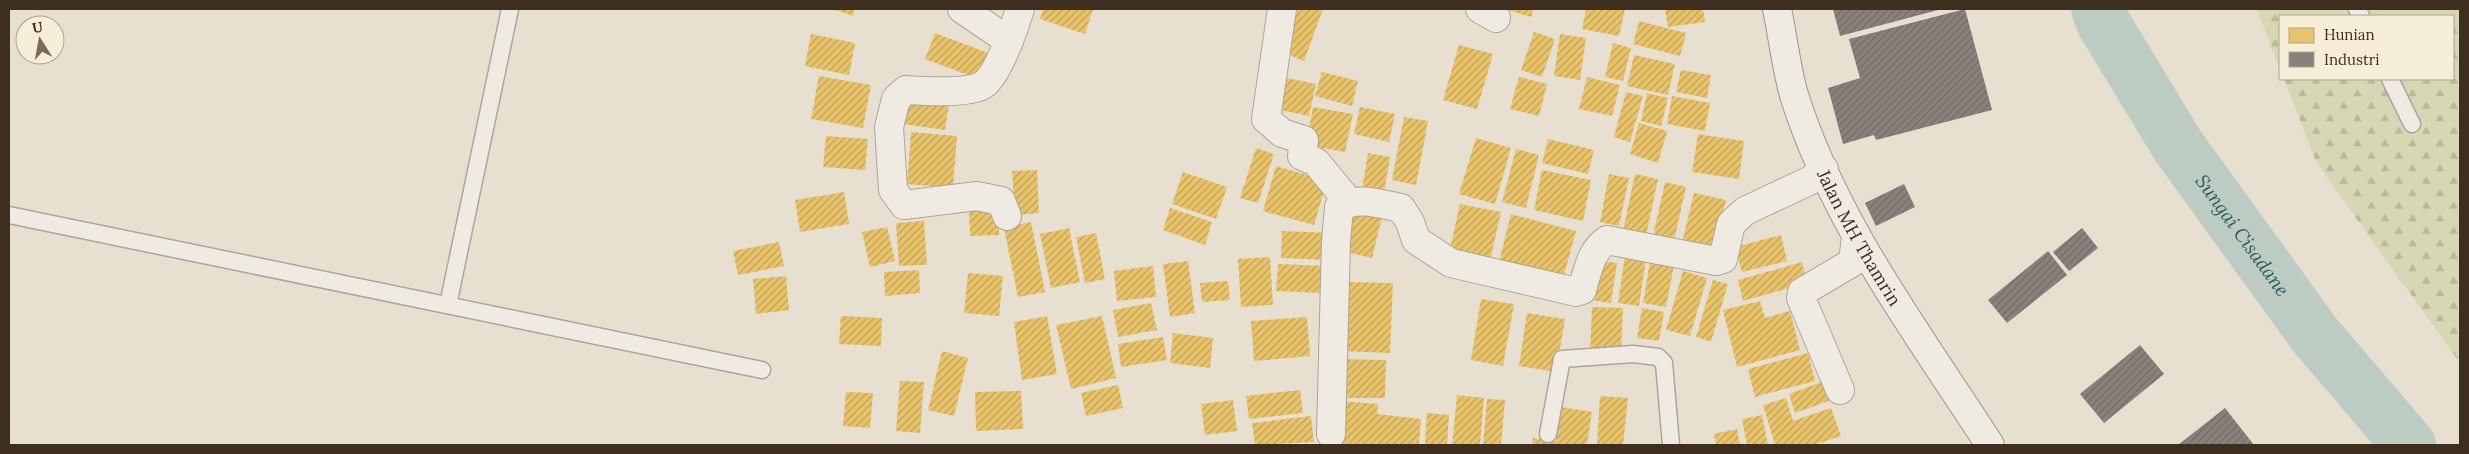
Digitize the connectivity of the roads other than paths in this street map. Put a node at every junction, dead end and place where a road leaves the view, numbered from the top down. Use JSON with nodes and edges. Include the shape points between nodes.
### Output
{"nodes":[{"id":1,"x":510,"y":9,"type":"edge"},
{"id":2,"x":962,"y":9,"type":"edge"},
{"id":3,"x":1020,"y":9,"type":"edge"},
{"id":4,"x":1282,"y":9,"type":"edge"},
{"id":5,"x":1777,"y":9,"type":"edge"},
{"id":6,"x":1009,"y":41,"type":"junction"},
{"id":7,"x":2390,"y":80,"type":"edge"},
{"id":8,"x":2412,"y":124,"type":"dead end"},
{"id":9,"x":1817,"y":175,"type":"junction"},
{"id":10,"x":1349,"y":202,"type":"junction"},
{"id":11,"x":9,"y":215,"type":"edge"},
{"id":12,"x":1007,"y":216,"type":"dead end"},
{"id":13,"x":1854,"y":249,"type":"junction"},
{"id":14,"x":448,"y":305,"type":"junction"},
{"id":15,"x":762,"y":370,"type":"dead end"},
{"id":16,"x":1840,"y":390,"type":"dead end"},
{"id":17,"x":1332,"y":434,"type":"dead end"},
{"id":18,"x":1548,"y":434,"type":"dead end"},
{"id":19,"x":1671,"y":445,"type":"edge"},
{"id":20,"x":1990,"y":445,"type":"edge"}],
"edges":[{"from":1,"to":14,"type":"lane"},
{"from":2,"to":6,"type":"street"},
{"from":3,"to":6,"type":"street"},
{"from":4,"to":10,"type":"street","via":[[1266,119],[1282,133],[1304,140],[1302,156],[1316,162]]},
{"from":5,"to":9,"type":"street","name":"Jalan MH Thamrin","via":[[1794,94]]},
{"from":6,"to":12,"type":"street","via":[[983,85],[948,92],[906,90],[896,99],[889,127],[893,190],[904,204],[978,196],[1001,201]]},
{"from":7,"to":8,"type":"lane"},
{"from":9,"to":10,"type":"street","via":[[1746,211],[1731,224],[1723,259],[1716,261],[1608,240],[1602,243],[1590,264],[1582,290],[1576,292],[1451,263],[1416,240],[1401,208],[1363,200]]},
{"from":9,"to":13,"type":"street","name":"Jalan MH Thamrin"},
{"from":10,"to":17,"type":"street","via":[[1340,207],[1336,242]]},
{"from":11,"to":14,"type":"lane"},
{"from":13,"to":16,"type":"street","via":[[1821,281],[1802,292],[1801,298]]},
{"from":13,"to":20,"type":"street","name":"Jalan MH Thamrin"},
{"from":14,"to":15,"type":"lane"},
{"from":18,"to":19,"type":"lane","via":[[1562,359],[1633,354],[1658,357],[1664,363]]}]}
